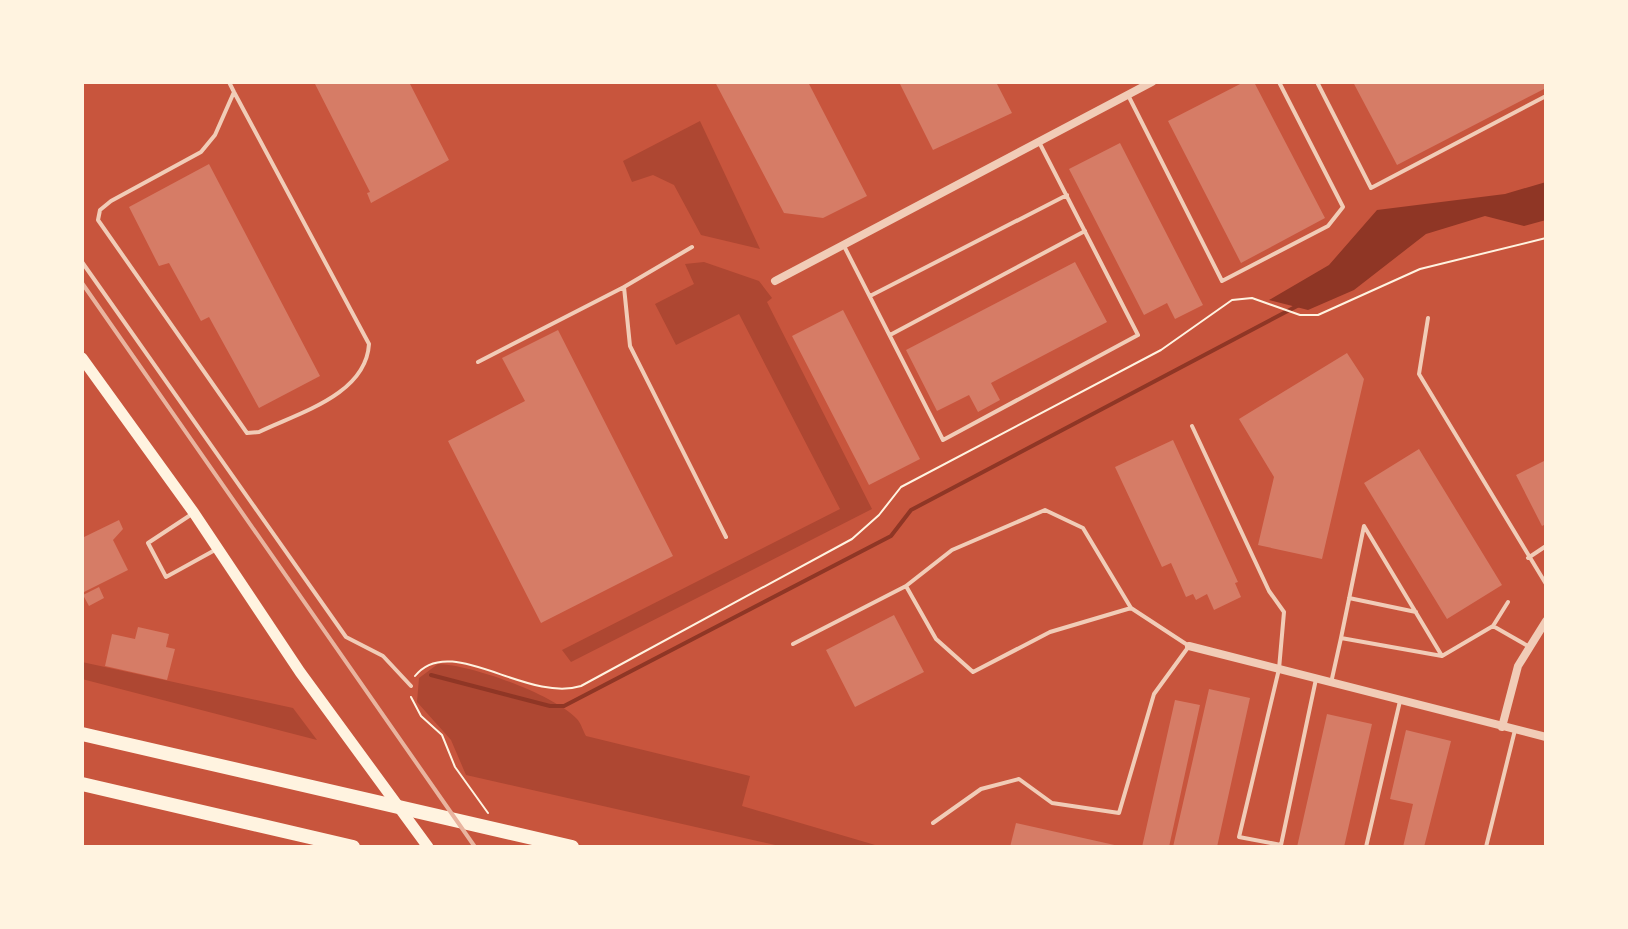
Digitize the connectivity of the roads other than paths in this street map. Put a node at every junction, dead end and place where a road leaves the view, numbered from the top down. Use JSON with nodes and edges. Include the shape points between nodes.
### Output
{"nodes":[{"id":1,"x":229,"y":82,"type":"edge"},
{"id":2,"x":1152,"y":82,"type":"edge"},
{"id":3,"x":1279,"y":82,"type":"edge"},
{"id":4,"x":1317,"y":82,"type":"edge"},
{"id":5,"x":234,"y":92,"type":"junction"},
{"id":6,"x":1128,"y":95,"type":"junction"},
{"id":7,"x":1546,"y":96,"type":"edge"},
{"id":8,"x":1039,"y":142,"type":"junction"},
{"id":9,"x":1067,"y":195,"type":"junction"},
{"id":10,"x":1085,"y":231,"type":"junction"},
{"id":11,"x":843,"y":245,"type":"junction"},
{"id":12,"x":692,"y":247,"type":"dead end"},
{"id":13,"x":82,"y":262,"type":"edge"},
{"id":14,"x":775,"y":281,"type":"dead end"},
{"id":15,"x":624,"y":287,"type":"junction"},
{"id":16,"x":870,"y":296,"type":"junction"},
{"id":17,"x":1428,"y":318,"type":"dead end"},
{"id":18,"x":890,"y":335,"type":"junction"},
{"id":19,"x":82,"y":358,"type":"edge"},
{"id":20,"x":478,"y":362,"type":"dead end"},
{"id":21,"x":1192,"y":426,"type":"dead end"},
{"id":22,"x":194,"y":513,"type":"junction"},
{"id":23,"x":726,"y":537,"type":"dead end"},
{"id":24,"x":1546,"y":546,"type":"edge"},
{"id":25,"x":218,"y":548,"type":"junction"},
{"id":26,"x":1528,"y":558,"type":"junction"},
{"id":27,"x":1546,"y":584,"type":"edge"},
{"id":28,"x":906,"y":586,"type":"junction"},
{"id":29,"x":1349,"y":598,"type":"junction"},
{"id":30,"x":1508,"y":602,"type":"dead end"},
{"id":31,"x":1131,"y":608,"type":"junction"},
{"id":32,"x":1416,"y":612,"type":"junction"},
{"id":33,"x":1546,"y":621,"type":"edge"},
{"id":34,"x":1493,"y":626,"type":"junction"},
{"id":35,"x":1341,"y":638,"type":"junction"},
{"id":36,"x":793,"y":644,"type":"dead end"},
{"id":37,"x":1189,"y":646,"type":"junction"},
{"id":38,"x":1528,"y":646,"type":"junction"},
{"id":39,"x":1442,"y":656,"type":"junction"},
{"id":40,"x":1279,"y":669,"type":"junction"},
{"id":41,"x":1316,"y":679,"type":"junction"},
{"id":42,"x":1331,"y":683,"type":"junction"},
{"id":43,"x":411,"y":686,"type":"road end"},
{"id":44,"x":1400,"y":701,"type":"junction"},
{"id":45,"x":1502,"y":727,"type":"junction"},
{"id":46,"x":1515,"y":730,"type":"junction"},
{"id":47,"x":82,"y":734,"type":"edge"},
{"id":48,"x":1546,"y":737,"type":"edge"},
{"id":49,"x":82,"y":784,"type":"edge"},
{"id":50,"x":933,"y":823,"type":"dead end"},
{"id":51,"x":353,"y":847,"type":"edge"},
{"id":52,"x":428,"y":847,"type":"edge"},
{"id":53,"x":572,"y":847,"type":"edge"},
{"id":54,"x":1366,"y":847,"type":"edge"},
{"id":55,"x":1486,"y":847,"type":"edge"}],
"edges":[{"from":1,"to":5,"type":"lane"},
{"from":2,"to":6,"type":"street"},
{"from":3,"to":6,"type":"lane","via":[[1343,207],[1328,226],[1222,281]]},
{"from":4,"to":7,"type":"lane","via":[[1371,188]]},
{"from":5,"to":5,"type":"lane","via":[[369,344],[368,357],[348,386],[259,432],[247,433],[98,220],[111,201],[201,152],[215,135]]},
{"from":6,"to":8,"type":"street"},
{"from":8,"to":9,"type":"lane"},
{"from":8,"to":11,"type":"street"},
{"from":9,"to":10,"type":"lane"},
{"from":9,"to":16,"type":"lane"},
{"from":10,"to":18,"type":"lane"},
{"from":10,"to":18,"type":"lane","via":[[1138,335],[974,426],[943,440]]},
{"from":11,"to":14,"type":"street"},
{"from":11,"to":16,"type":"lane"},
{"from":12,"to":15,"type":"lane"},
{"from":13,"to":43,"type":"lane","via":[[346,637],[383,656]]},
{"from":15,"to":20,"type":"lane"},
{"from":15,"to":23,"type":"lane","via":[[630,346]]},
{"from":16,"to":18,"type":"lane"},
{"from":17,"to":26,"type":"lane","via":[[1419,374]]},
{"from":19,"to":22,"type":"main road"},
{"from":21,"to":40,"type":"lane","via":[[1269,591],[1284,612]]},
{"from":22,"to":25,"type":"main road"},
{"from":22,"to":25,"type":"lane","via":[[148,543],[166,577]]},
{"from":24,"to":26,"type":"lane"},
{"from":25,"to":52,"type":"main road","via":[[300,672]]},
{"from":26,"to":27,"type":"lane"},
{"from":28,"to":31,"type":"lane","via":[[936,639],[973,672],[1050,632]]},
{"from":28,"to":31,"type":"lane","via":[[952,550],[1045,510],[1083,528]]},
{"from":28,"to":36,"type":"lane"},
{"from":29,"to":32,"type":"lane"},
{"from":29,"to":32,"type":"lane","via":[[1364,526]]},
{"from":29,"to":35,"type":"lane"},
{"from":30,"to":34,"type":"lane"},
{"from":31,"to":37,"type":"lane"},
{"from":32,"to":39,"type":"lane"},
{"from":33,"to":38,"type":"street"},
{"from":34,"to":38,"type":"lane"},
{"from":34,"to":39,"type":"lane"},
{"from":35,"to":39,"type":"lane"},
{"from":35,"to":42,"type":"lane"},
{"from":37,"to":40,"type":"street"},
{"from":37,"to":50,"type":"lane","via":[[1154,694],[1119,813],[1052,803],[1019,779],[981,789]]},
{"from":38,"to":45,"type":"street"},
{"from":40,"to":41,"type":"street"},
{"from":40,"to":41,"type":"lane","via":[[1239,837],[1281,845]]},
{"from":41,"to":42,"type":"street"},
{"from":42,"to":44,"type":"street"},
{"from":44,"to":45,"type":"street"},
{"from":44,"to":54,"type":"lane"},
{"from":45,"to":46,"type":"street"},
{"from":46,"to":48,"type":"street"},
{"from":46,"to":55,"type":"lane"},
{"from":47,"to":53,"type":"highway"},
{"from":49,"to":51,"type":"highway"}]}
